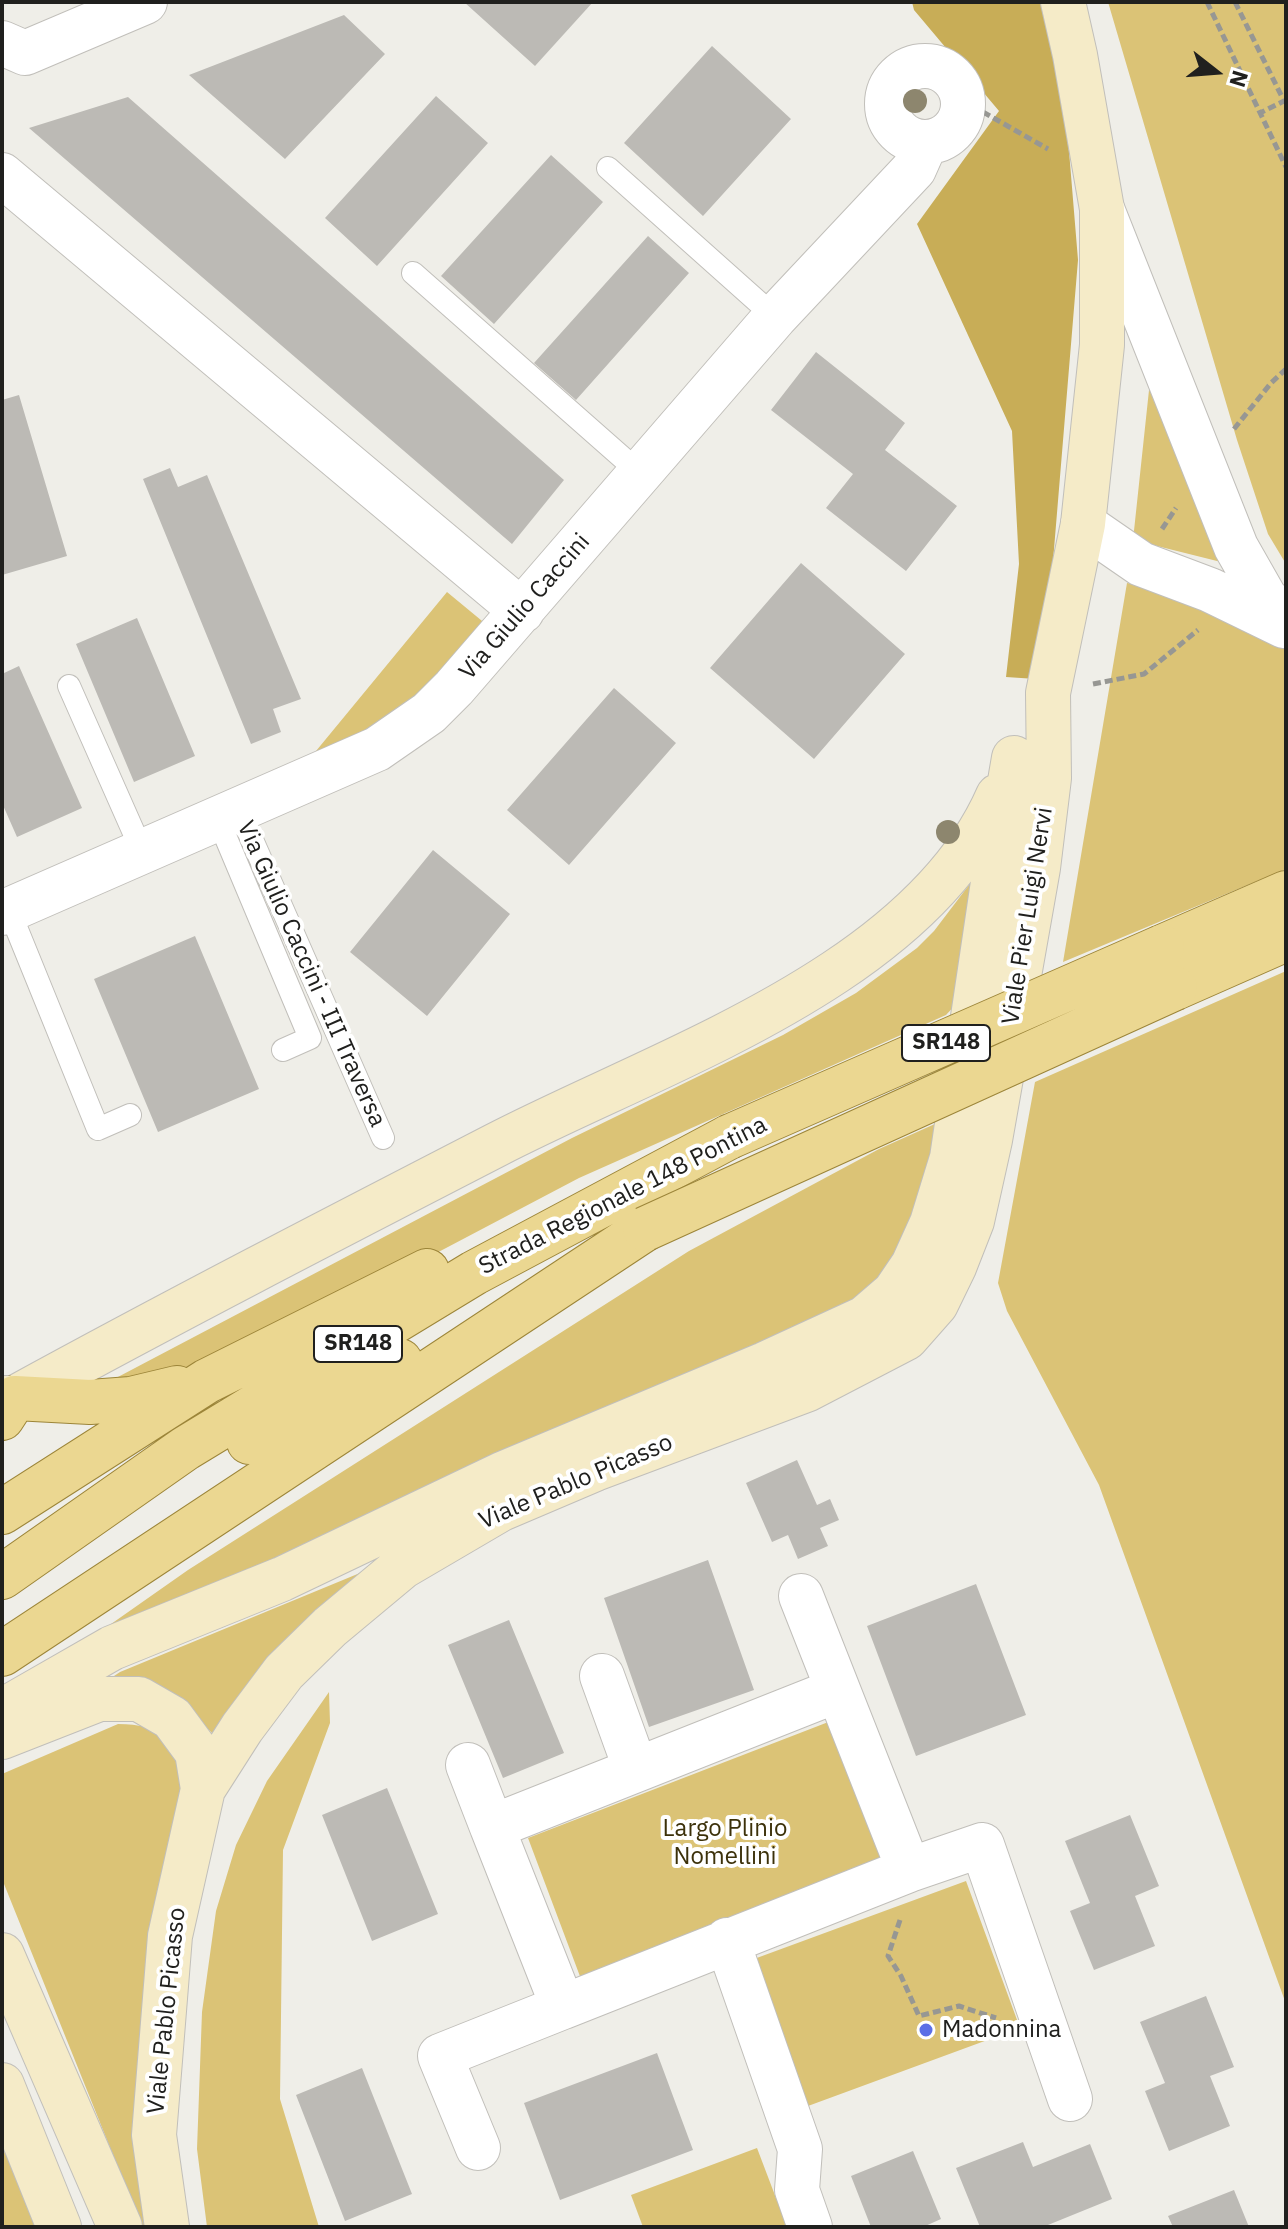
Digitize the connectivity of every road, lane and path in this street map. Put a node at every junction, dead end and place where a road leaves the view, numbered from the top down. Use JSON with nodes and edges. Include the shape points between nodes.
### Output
{"nodes":[{"id":1,"x":145,"y":2,"type":"edge"},
{"id":2,"x":1063,"y":2,"type":"edge"},
{"id":3,"x":1207,"y":2,"type":"edge"},
{"id":4,"x":1235,"y":2,"type":"edge"},
{"id":5,"x":2,"y":43,"type":"edge"},
{"id":6,"x":962,"y":100,"type":"junction"},
{"id":7,"x":1260,"y":113,"type":"junction"},
{"id":8,"x":926,"y":142,"type":"junction"},
{"id":9,"x":1286,"y":167,"type":"edge"},
{"id":10,"x":608,"y":168,"type":"dead end"},
{"id":11,"x":3,"y":178,"type":"edge"},
{"id":12,"x":1100,"y":193,"type":"junction"},
{"id":13,"x":413,"y":273,"type":"dead end"},
{"id":14,"x":775,"y":317,"type":"junction"},
{"id":15,"x":641,"y":474,"type":"junction"},
{"id":16,"x":1083,"y":524,"type":"junction"},
{"id":17,"x":1232,"y":601,"type":"junction"},
{"id":18,"x":522,"y":611,"type":"junction"},
{"id":19,"x":1286,"y":619,"type":"edge"},
{"id":20,"x":1286,"y":627,"type":"edge"},
{"id":21,"x":69,"y":686,"type":"dead end"},
{"id":22,"x":1048,"y":693,"type":"junction"},
{"id":23,"x":1014,"y":758,"type":"junction"},
{"id":24,"x":228,"y":814,"type":"junction"},
{"id":25,"x":142,"y":851,"type":"junction"},
{"id":26,"x":1286,"y":893,"type":"edge"},
{"id":27,"x":5,"y":912,"type":"edge"},
{"id":28,"x":1286,"y":939,"type":"edge"},
{"id":29,"x":283,"y":1050,"type":"dead end"},
{"id":30,"x":130,"y":1115,"type":"dead end"},
{"id":31,"x":729,"y":1137,"type":"junction"},
{"id":32,"x":383,"y":1138,"type":"dead end"},
{"id":33,"x":645,"y":1229,"type":"junction"},
{"id":34,"x":906,"y":1338,"type":"joint"},
{"id":35,"x":207,"y":1381,"type":"junction"},
{"id":36,"x":6,"y":1404,"type":"edge"},
{"id":37,"x":2,"y":1512,"type":"edge"},
{"id":38,"x":2,"y":1578,"type":"edge"},
{"id":39,"x":801,"y":1596,"type":"dead end"},
{"id":40,"x":2,"y":1654,"type":"edge"},
{"id":41,"x":602,"y":1676,"type":"dead end"},
{"id":42,"x":838,"y":1690,"type":"junction"},
{"id":43,"x":2,"y":1711,"type":"edge"},
{"id":44,"x":2,"y":1737,"type":"edge"},
{"id":45,"x":468,"y":1765,"type":"dead end"},
{"id":46,"x":636,"y":1770,"type":"junction"},
{"id":47,"x":203,"y":1789,"type":"junction"},
{"id":48,"x":492,"y":1827,"type":"junction"},
{"id":49,"x":899,"y":1874,"type":"junction"},
{"id":50,"x":727,"y":1940,"type":"junction"},
{"id":51,"x":2,"y":1955,"type":"edge"},
{"id":52,"x":563,"y":2007,"type":"junction"},
{"id":53,"x":1048,"y":2032,"type":"junction"},
{"id":54,"x":2,"y":2085,"type":"edge"},
{"id":55,"x":1070,"y":2099,"type":"dead end"},
{"id":56,"x":478,"y":2148,"type":"dead end"},
{"id":57,"x":59,"y":2227,"type":"edge"},
{"id":58,"x":120,"y":2227,"type":"edge"},
{"id":59,"x":167,"y":2227,"type":"edge"},
{"id":60,"x":810,"y":2227,"type":"edge"}],
"edges":[{"from":1,"to":5,"type":"street","via":[[25,53]]},
{"from":2,"to":12,"type":"street","name":"Viale Pier Luigi Nervi"},
{"from":3,"to":7,"type":"path"},
{"from":4,"to":7,"type":"path","via":[[1284,101]]},
{"from":6,"to":8,"type":"street","name":"Via Giulio Caccini","via":[[958,123],[938,140]]},
{"from":6,"to":8,"type":"street","via":[[953,78],[933,67],[899,76],[888,100],[893,125],[913,140]]},
{"from":6,"to":12,"type":"path"},
{"from":7,"to":9,"type":"path"},
{"from":8,"to":14,"type":"street","name":"Via Giulio Caccini","via":[[914,169]]},
{"from":10,"to":14,"type":"lane"},
{"from":11,"to":18,"type":"street"},
{"from":12,"to":16,"type":"street","name":"Viale Pier Luigi Nervi","via":[[1102,345]]},
{"from":12,"to":19,"type":"street","name":"Viale Pier Luigi Nervi","via":[[1236,547],[1265,598]]},
{"from":13,"to":15,"type":"lane"},
{"from":14,"to":15,"type":"street","name":"Via Giulio Caccini"},
{"from":15,"to":18,"type":"street","name":"Via Giulio Caccini"},
{"from":16,"to":17,"type":"street","via":[[1139,563]]},
{"from":16,"to":22,"type":"street","name":"Viale Pier Luigi Nervi"},
{"from":17,"to":20,"type":"street"},
{"from":17,"to":22,"type":"path","via":[[1144,674]]},
{"from":18,"to":24,"type":"street","name":"Via Giulio Caccini","via":[[454,688],[405,731],[377,749]]},
{"from":21,"to":25,"type":"lane"},
{"from":22,"to":23,"type":"street"},
{"from":22,"to":34,"type":"street","name":"Viale Pier Luigi Nervi","via":[[1049,778],[1038,868],[990,1140],[972,1221],[954,1267],[936,1304]]},
{"from":23,"to":36,"type":"street","via":[[991,812],[928,896],[880,940],[815,984],[746,1024],[499,1143]]},
{"from":23,"to":43,"type":"street","via":[[952,1158],[932,1223],[894,1293],[865,1318],[502,1474],[282,1579],[112,1648]]},
{"from":24,"to":25,"type":"street","name":"Via Giulio Caccini"},
{"from":24,"to":29,"type":"lane","via":[[310,1038]]},
{"from":24,"to":32,"type":"lane","name":"Via Giulio Caccini - III Traversa"},
{"from":25,"to":27,"type":"street","name":"Via Giulio Caccini"},
{"from":26,"to":31,"type":"main road","name":"Strada Regionale 148 Pontina","number":"SR148","bridge":true},
{"from":27,"to":30,"type":"lane","via":[[98,1129]]},
{"from":28,"to":33,"type":"main road","name":"Strada Regionale 148 Pontina","number":"SR148","bridge":true},
{"from":31,"to":35,"type":"main road","via":[[574,1198]]},
{"from":31,"to":38,"type":"main road","name":"Strada Regionale 148 Pontina","number":"SR148","via":[[474,1273],[186,1448]]},
{"from":33,"to":38,"type":"main road","name":"Strada Regionale 148 Pontina","number":"SR148"},
{"from":33,"to":40,"type":"main road"},
{"from":34,"to":47,"type":"street","name":"Viale Pablo Picasso","via":[[806,1390],[501,1509],[402,1567],[284,1672]]},
{"from":35,"to":36,"type":"main road","via":[[131,1399]]},
{"from":35,"to":37,"type":"main road"},
{"from":39,"to":42,"type":"street"},
{"from":41,"to":46,"type":"street"},
{"from":42,"to":46,"type":"street"},
{"from":42,"to":49,"type":"street"},
{"from":44,"to":47,"type":"street","via":[[99,1699],[139,1699],[172,1718],[197,1752]]},
{"from":45,"to":48,"type":"street"},
{"from":46,"to":48,"type":"street"},
{"from":47,"to":59,"type":"street","name":"Viale Pablo Picasso","via":[[170,1936],[154,2135]]},
{"from":48,"to":52,"type":"street"},
{"from":49,"to":50,"type":"street"},
{"from":49,"to":53,"type":"street","via":[[982,1845]]},
{"from":49,"to":53,"type":"path","via":[[902,1915],[888,1956],[919,2016],[959,2006],[1025,2032]]},
{"from":50,"to":52,"type":"street"},
{"from":50,"to":60,"type":"street","via":[[800,2149],[797,2190]]},
{"from":51,"to":58,"type":"street"},
{"from":52,"to":56,"type":"street","via":[[440,2056]]},
{"from":53,"to":55,"type":"street"},
{"from":54,"to":57,"type":"street"}]}
